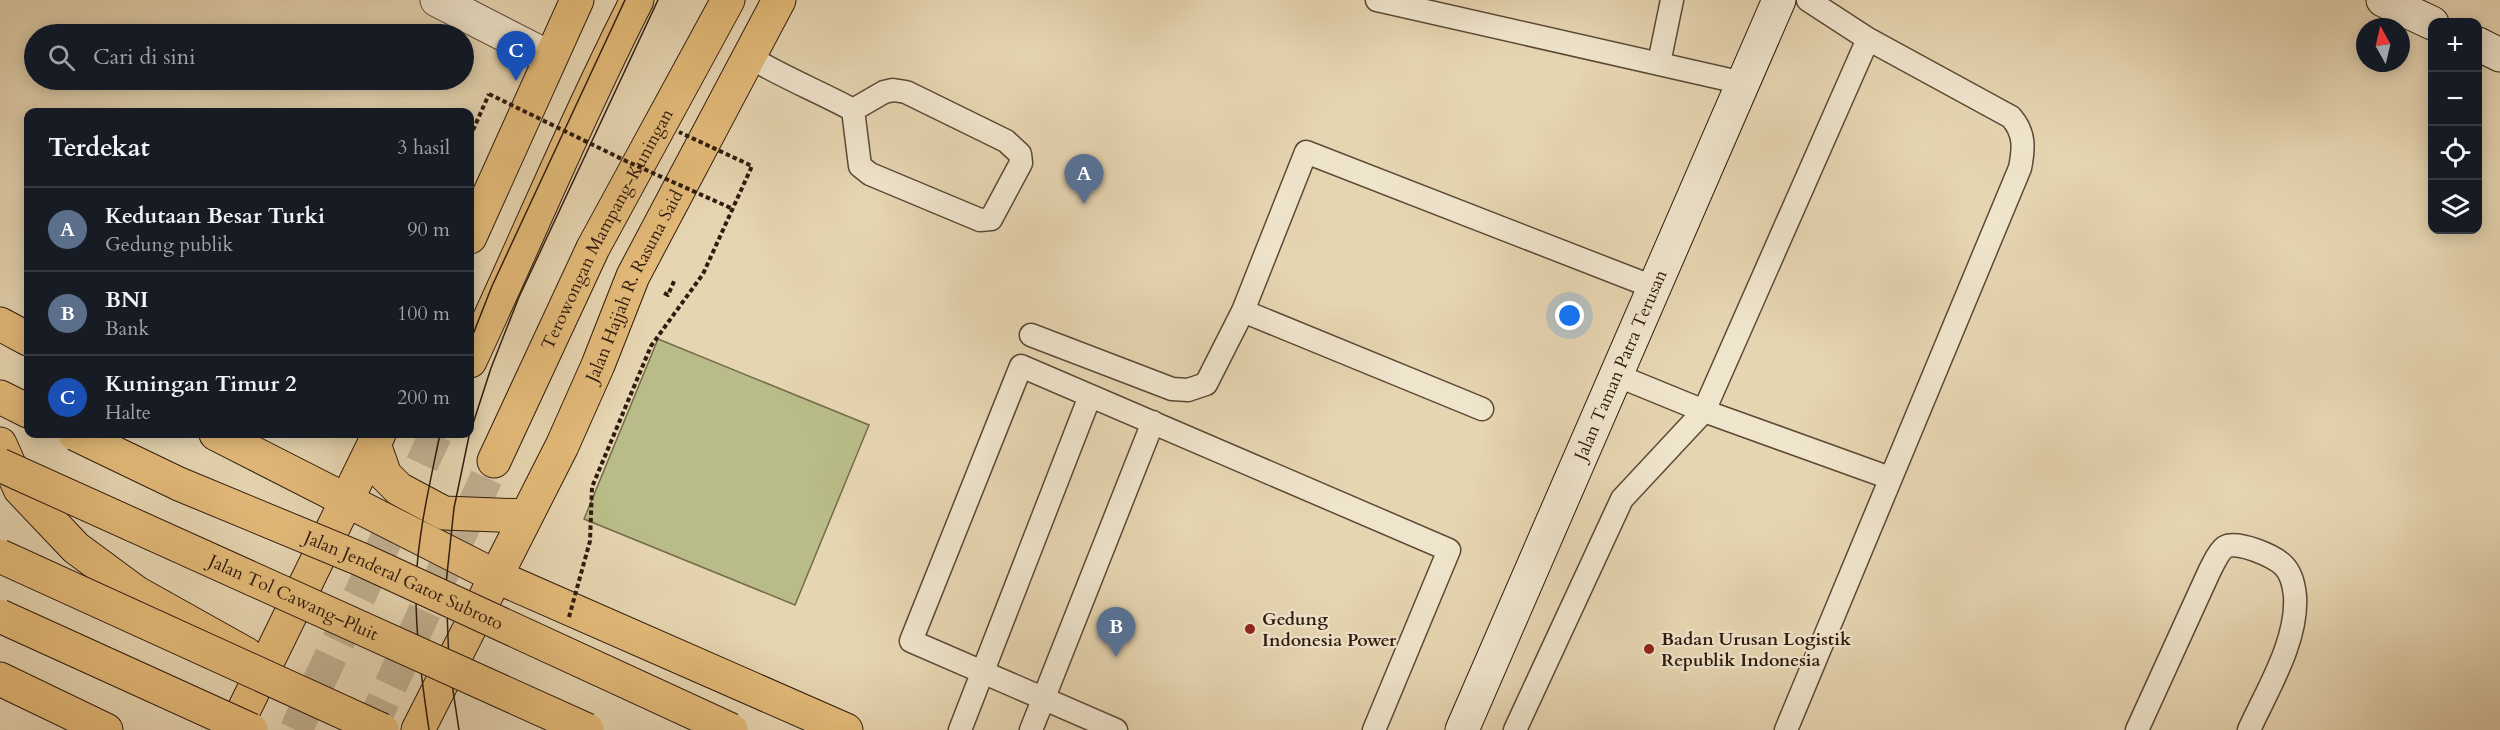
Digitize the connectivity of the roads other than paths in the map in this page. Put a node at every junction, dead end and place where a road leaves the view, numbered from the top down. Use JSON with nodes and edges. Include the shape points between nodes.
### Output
{"nodes":[{"id":1,"x":437,"y":0,"type":"edge"},
{"id":2,"x":577,"y":0,"type":"edge"},
{"id":3,"x":637,"y":0,"type":"edge"},
{"id":4,"x":728,"y":0,"type":"edge"},
{"id":5,"x":779,"y":0,"type":"edge"},
{"id":6,"x":1377,"y":0,"type":"edge"},
{"id":7,"x":1672,"y":0,"type":"edge"},
{"id":8,"x":1779,"y":0,"type":"edge"},
{"id":9,"x":1808,"y":0,"type":"edge"},
{"id":10,"x":2383,"y":0,"type":"edge"},
{"id":11,"x":2428,"y":21,"type":"edge"},
{"id":12,"x":1868,"y":39,"type":"junction"},
{"id":13,"x":2482,"y":46,"type":"edge"},
{"id":14,"x":751,"y":51,"type":"junction"},
{"id":15,"x":2500,"y":55,"type":"edge"},
{"id":16,"x":550,"y":58,"type":"junction"},
{"id":17,"x":1659,"y":63,"type":"junction"},
{"id":18,"x":1743,"y":83,"type":"junction"},
{"id":19,"x":853,"y":110,"type":"junction"},
{"id":20,"x":474,"y":228,"type":"edge"},
{"id":21,"x":1653,"y":286,"type":"junction"},
{"id":22,"x":1243,"y":311,"type":"junction"},
{"id":23,"x":0,"y":324,"type":"edge"},
{"id":24,"x":1031,"y":335,"type":"dead end"},
{"id":25,"x":24,"y":337,"type":"edge"},
{"id":26,"x":474,"y":352,"type":"edge"},
{"id":27,"x":1616,"y":375,"type":"junction"},
{"id":28,"x":1090,"y":396,"type":"junction"},
{"id":29,"x":0,"y":397,"type":"edge"},
{"id":30,"x":24,"y":409,"type":"edge"},
{"id":31,"x":1482,"y":409,"type":"dead end"},
{"id":32,"x":1704,"y":411,"type":"junction"},
{"id":33,"x":1153,"y":422,"type":"junction"},
{"id":34,"x":83,"y":438,"type":"edge"},
{"id":35,"x":224,"y":438,"type":"edge"},
{"id":36,"x":376,"y":439,"type":"edge"},
{"id":37,"x":0,"y":444,"type":"edge"},
{"id":38,"x":494,"y":461,"type":"tunnel mouth"},
{"id":39,"x":0,"y":465,"type":"edge"},
{"id":40,"x":1890,"y":478,"type":"junction"},
{"id":41,"x":346,"y":500,"type":"junction"},
{"id":42,"x":525,"y":516,"type":"junction"},
{"id":43,"x":0,"y":556,"type":"edge"},
{"id":44,"x":495,"y":576,"type":"junction"},
{"id":45,"x":0,"y":616,"type":"edge"},
{"id":46,"x":264,"y":664,"type":"junction"},
{"id":47,"x":982,"y":671,"type":"junction"},
{"id":48,"x":0,"y":679,"type":"edge"},
{"id":49,"x":1043,"y":697,"type":"junction"},
{"id":50,"x":106,"y":730,"type":"edge"},
{"id":51,"x":234,"y":730,"type":"edge"},
{"id":52,"x":251,"y":730,"type":"edge"},
{"id":53,"x":382,"y":730,"type":"edge"},
{"id":54,"x":418,"y":730,"type":"edge"},
{"id":55,"x":587,"y":730,"type":"edge"},
{"id":56,"x":731,"y":730,"type":"edge"},
{"id":57,"x":846,"y":730,"type":"edge"},
{"id":58,"x":960,"y":730,"type":"edge"},
{"id":59,"x":1031,"y":730,"type":"edge"},
{"id":60,"x":1116,"y":730,"type":"edge"},
{"id":61,"x":1374,"y":730,"type":"edge"},
{"id":62,"x":1462,"y":730,"type":"edge"},
{"id":63,"x":1515,"y":730,"type":"edge"},
{"id":64,"x":1786,"y":730,"type":"edge"},
{"id":65,"x":2137,"y":730,"type":"edge"},
{"id":66,"x":2249,"y":730,"type":"edge"}],
"edges":[{"from":1,"to":16,"type":"street"},
{"from":2,"to":16,"type":"main road"},
{"from":3,"to":26,"type":"main road","via":[[593,87]]},
{"from":4,"to":38,"type":"main road","name":"Terowongan Mampang-Kuningan","via":[[593,248]]},
{"from":5,"to":14,"type":"main road","name":"Jalan Hajjah R. Rasuna Said"},
{"from":6,"to":17,"type":"lane"},
{"from":7,"to":17,"type":"lane"},
{"from":8,"to":18,"type":"street","name":"Jalan Taman Patra Terusan"},
{"from":9,"to":12,"type":"lane"},
{"from":10,"to":11,"type":"street"},
{"from":12,"to":32,"type":"lane"},
{"from":12,"to":40,"type":"lane","via":[[2011,117],[2019,126],[2024,150],[2020,168]]},
{"from":13,"to":15,"type":"street"},
{"from":14,"to":19,"type":"lane","via":[[788,68],[802,83]]},
{"from":14,"to":42,"type":"main road","name":"Jalan Hajjah R. Rasuna Said","via":[[633,276],[562,446]]},
{"from":16,"to":20,"type":"main road"},
{"from":17,"to":18,"type":"lane"},
{"from":18,"to":21,"type":"street","name":"Jalan Taman Patra Terusan"},
{"from":19,"to":19,"type":"lane","via":[[860,166],[864,170],[980,220],[991,219],[1021,163],[1020,154],[1006,141],[906,92],[884,92]]},
{"from":21,"to":22,"type":"lane","via":[[1306,152]]},
{"from":21,"to":27,"type":"street","name":"Jalan Taman Patra Terusan"},
{"from":22,"to":24,"type":"lane","via":[[1206,384],[1188,390],[1142,380]]},
{"from":22,"to":31,"type":"lane"},
{"from":23,"to":25,"type":"main road"},
{"from":27,"to":32,"type":"lane"},
{"from":27,"to":62,"type":"street","name":"Jalan Taman Patra Terusan"},
{"from":28,"to":33,"type":"lane"},
{"from":28,"to":47,"type":"lane"},
{"from":28,"to":47,"type":"lane","via":[[1021,366],[915,630],[911,641]]},
{"from":29,"to":30,"type":"main road"},
{"from":32,"to":40,"type":"lane"},
{"from":32,"to":63,"type":"lane","via":[[1622,500]]},
{"from":33,"to":49,"type":"lane"},
{"from":33,"to":61,"type":"lane","via":[[1449,550]]},
{"from":34,"to":56,"type":"main road","name":"Jalan Jenderal Gatot Subroto","bridge":true,"via":[[179,484],[360,559]]},
{"from":35,"to":41,"type":"main road"},
{"from":36,"to":41,"type":"main road"},
{"from":36,"to":42,"type":"main road","via":[[385,475],[399,489],[444,513]]},
{"from":37,"to":46,"type":"main road","via":[[21,489],[76,548],[136,592]]},
{"from":39,"to":55,"type":"main road","name":"Jalan Tol Cawang–Pluit","bridge":true},
{"from":40,"to":64,"type":"lane"},
{"from":41,"to":44,"type":"main road"},
{"from":41,"to":46,"type":"main road"},
{"from":42,"to":44,"type":"main road","name":"Jalan Hajjah R. Rasuna Said"},
{"from":43,"to":53,"type":"main road","bridge":true},
{"from":44,"to":54,"type":"main road","name":"Jalan Hajjah R. Rasuna Said"},
{"from":44,"to":57,"type":"main road"},
{"from":45,"to":52,"type":"main road","bridge":true},
{"from":46,"to":51,"type":"main road"},
{"from":47,"to":49,"type":"lane"},
{"from":47,"to":58,"type":"lane"},
{"from":48,"to":50,"type":"main road"},
{"from":49,"to":59,"type":"lane"},
{"from":49,"to":60,"type":"lane"},
{"from":65,"to":66,"type":"lane","via":[[2210,570],[2222,551],[2234,544],[2249,547],[2284,565],[2295,596],[2294,617],[2283,653]]}]}
